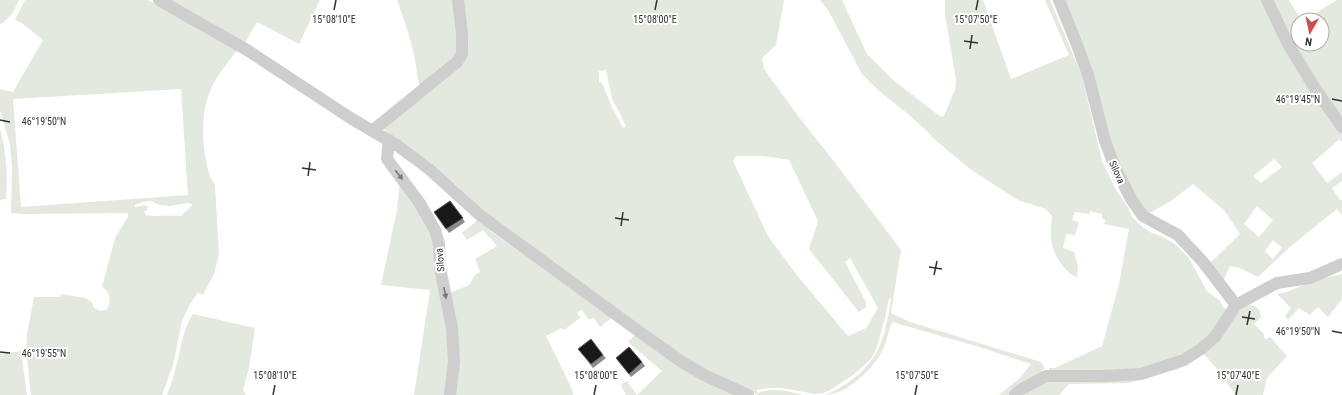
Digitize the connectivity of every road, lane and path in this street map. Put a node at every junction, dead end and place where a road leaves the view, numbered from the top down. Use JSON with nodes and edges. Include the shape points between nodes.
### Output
{"nodes":[{"id":1,"x":159,"y":0,"type":"edge"},
{"id":2,"x":458,"y":0,"type":"edge"},
{"id":3,"x":1059,"y":0,"type":"edge"},
{"id":4,"x":1267,"y":0,"type":"edge"},
{"id":5,"x":1342,"y":126,"type":"edge"},
{"id":6,"x":372,"y":131,"type":"junction"},
{"id":7,"x":389,"y":140,"type":"junction"},
{"id":8,"x":1342,"y":264,"type":"edge"},
{"id":9,"x":1236,"y":305,"type":"junction"},
{"id":10,"x":450,"y":395,"type":"edge"},
{"id":11,"x":748,"y":395,"type":"edge"},
{"id":12,"x":1015,"y":395,"type":"edge"}],
"edges":[{"from":1,"to":6,"type":"street","via":[[248,50]]},
{"from":2,"to":6,"type":"street","via":[[462,54],[457,62]]},
{"from":3,"to":9,"type":"street","name":"Silova","via":[[1088,75],[1114,166],[1131,199],[1143,216],[1178,235],[1203,262]]},
{"from":4,"to":5,"type":"street","via":[[1288,44]]},
{"from":6,"to":7,"type":"street"},
{"from":7,"to":10,"type":"street","name":"Silova","one_way":true,"via":[[387,159],[419,202],[435,230],[439,244],[440,268],[452,328],[454,362]]},
{"from":7,"to":11,"type":"street","via":[[429,169],[482,216],[637,330],[693,368]]},
{"from":8,"to":9,"type":"street","via":[[1310,278],[1277,283]]},
{"from":9,"to":12,"type":"street","via":[[1214,337],[1184,360],[1141,374],[1046,376]]}]}
